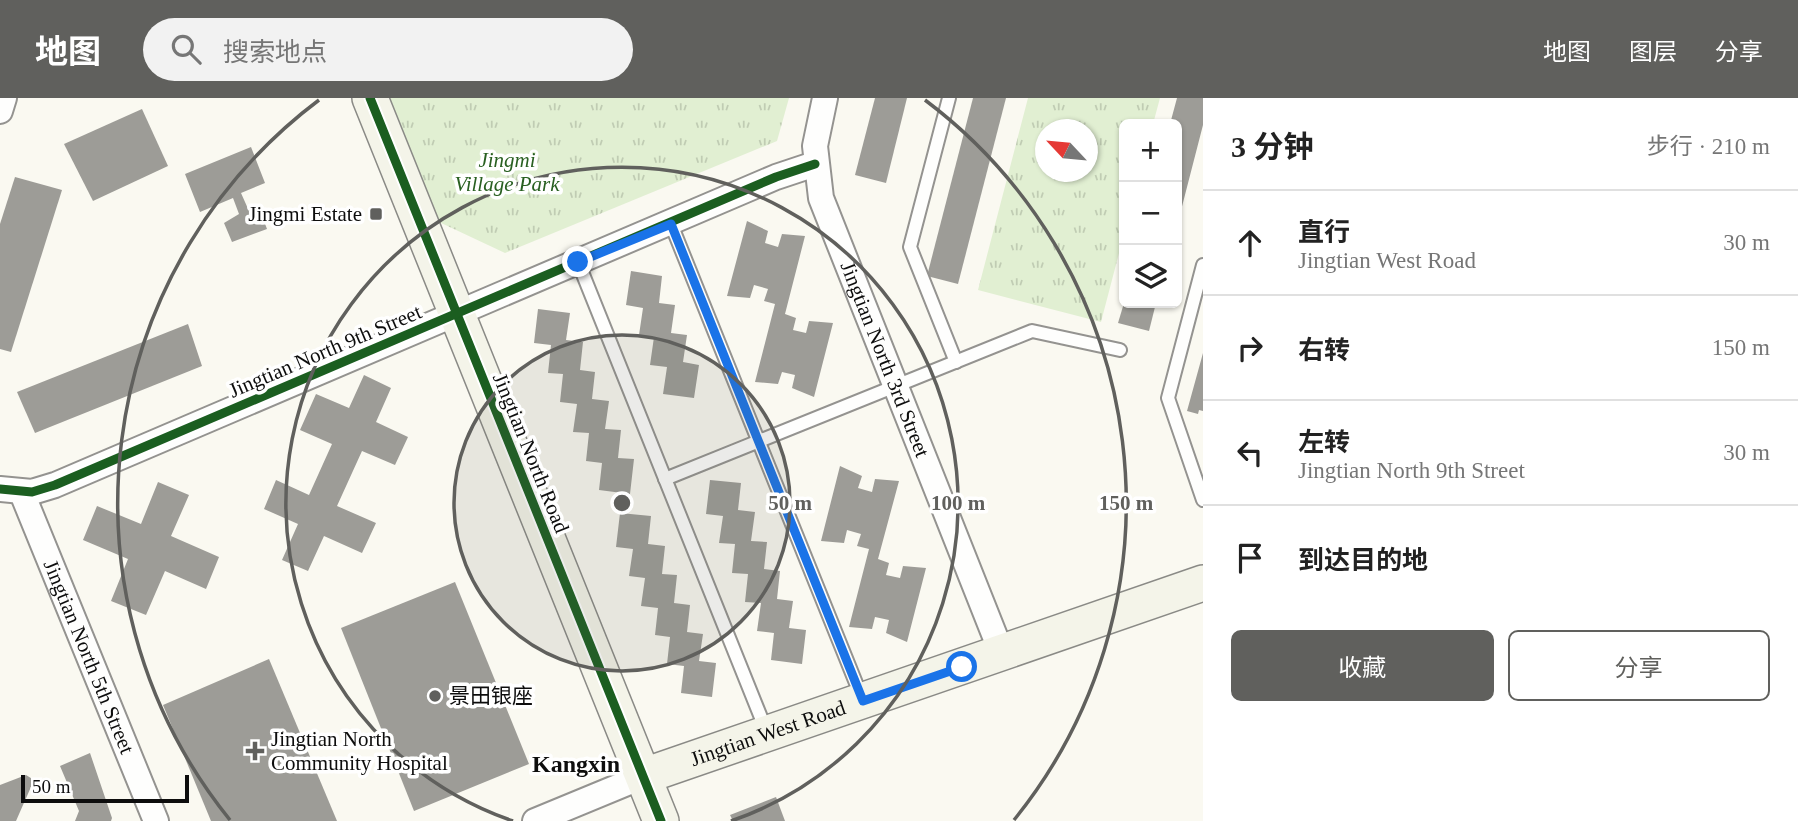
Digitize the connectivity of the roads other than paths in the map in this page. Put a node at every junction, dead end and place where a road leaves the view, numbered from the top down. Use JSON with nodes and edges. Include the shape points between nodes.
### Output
{"nodes":[{"id":1,"x":4,"y":98,"type":"edge"},
{"id":2,"x":370,"y":98,"type":"edge"},
{"id":3,"x":825,"y":98,"type":"edge"},
{"id":4,"x":948,"y":98,"type":"edge"},
{"id":5,"x":0,"y":111,"type":"edge"},
{"id":6,"x":815,"y":164,"type":"junction"},
{"id":7,"x":671,"y":224,"type":"junction"},
{"id":8,"x":578,"y":262,"type":"junction"},
{"id":9,"x":1203,"y":265,"type":"edge"},
{"id":10,"x":456,"y":314,"type":"junction"},
{"id":11,"x":1120,"y":350,"type":"dead end"},
{"id":12,"x":956,"y":362,"type":"junction"},
{"id":13,"x":896,"y":386,"type":"junction"},
{"id":14,"x":759,"y":441,"type":"junction"},
{"id":15,"x":665,"y":479,"type":"junction"},
{"id":16,"x":11,"y":491,"type":"edge"},
{"id":17,"x":1203,"y":500,"type":"edge"},
{"id":18,"x":1203,"y":583,"type":"edge"},
{"id":19,"x":1002,"y":653,"type":"junction"},
{"id":20,"x":863,"y":701,"type":"junction"},
{"id":21,"x":768,"y":733,"type":"junction"},
{"id":22,"x":644,"y":776,"type":"junction"},
{"id":23,"x":156,"y":821,"type":"edge"},
{"id":24,"x":535,"y":821,"type":"edge"},
{"id":25,"x":661,"y":821,"type":"edge"}],
"edges":[{"from":1,"to":5,"type":"street"},
{"from":2,"to":10,"type":"street","name":"Jingtian North Road"},
{"from":3,"to":6,"type":"street","name":"Jingtian North 3rd Street","via":[[816,134]]},
{"from":4,"to":12,"type":"lane","via":[[910,247]]},
{"from":6,"to":7,"type":"street","name":"Jingtian North 9th Street"},
{"from":6,"to":13,"type":"street","name":"Jingtian North 3rd Street","via":[[821,198]]},
{"from":7,"to":8,"type":"street","name":"Jingtian North 9th Street"},
{"from":7,"to":14,"type":"lane"},
{"from":8,"to":10,"type":"street","name":"Jingtian North 9th Street"},
{"from":8,"to":15,"type":"lane"},
{"from":9,"to":17,"type":"lane","via":[[1168,398]]},
{"from":10,"to":16,"type":"street","name":"Jingtian North 9th Street","via":[[55,485]]},
{"from":10,"to":22,"type":"street","name":"Jingtian North Road"},
{"from":11,"to":12,"type":"lane","via":[[1032,331]]},
{"from":12,"to":13,"type":"lane"},
{"from":13,"to":14,"type":"lane"},
{"from":13,"to":19,"type":"street","name":"Jingtian North 3rd Street"},
{"from":14,"to":15,"type":"lane"},
{"from":14,"to":20,"type":"lane"},
{"from":15,"to":21,"type":"lane"},
{"from":16,"to":23,"type":"street","name":"Jingtian North 5th Street"},
{"from":18,"to":19,"type":"street","name":"Jingtian West Road"},
{"from":19,"to":20,"type":"street","name":"Jingtian West Road"},
{"from":20,"to":21,"type":"street","name":"Jingtian West Road"},
{"from":21,"to":22,"type":"street","name":"Jingtian West Road"},
{"from":22,"to":24,"type":"street","name":"Jingtian West Road"},
{"from":22,"to":25,"type":"street","name":"Jingtian North Road"}]}
